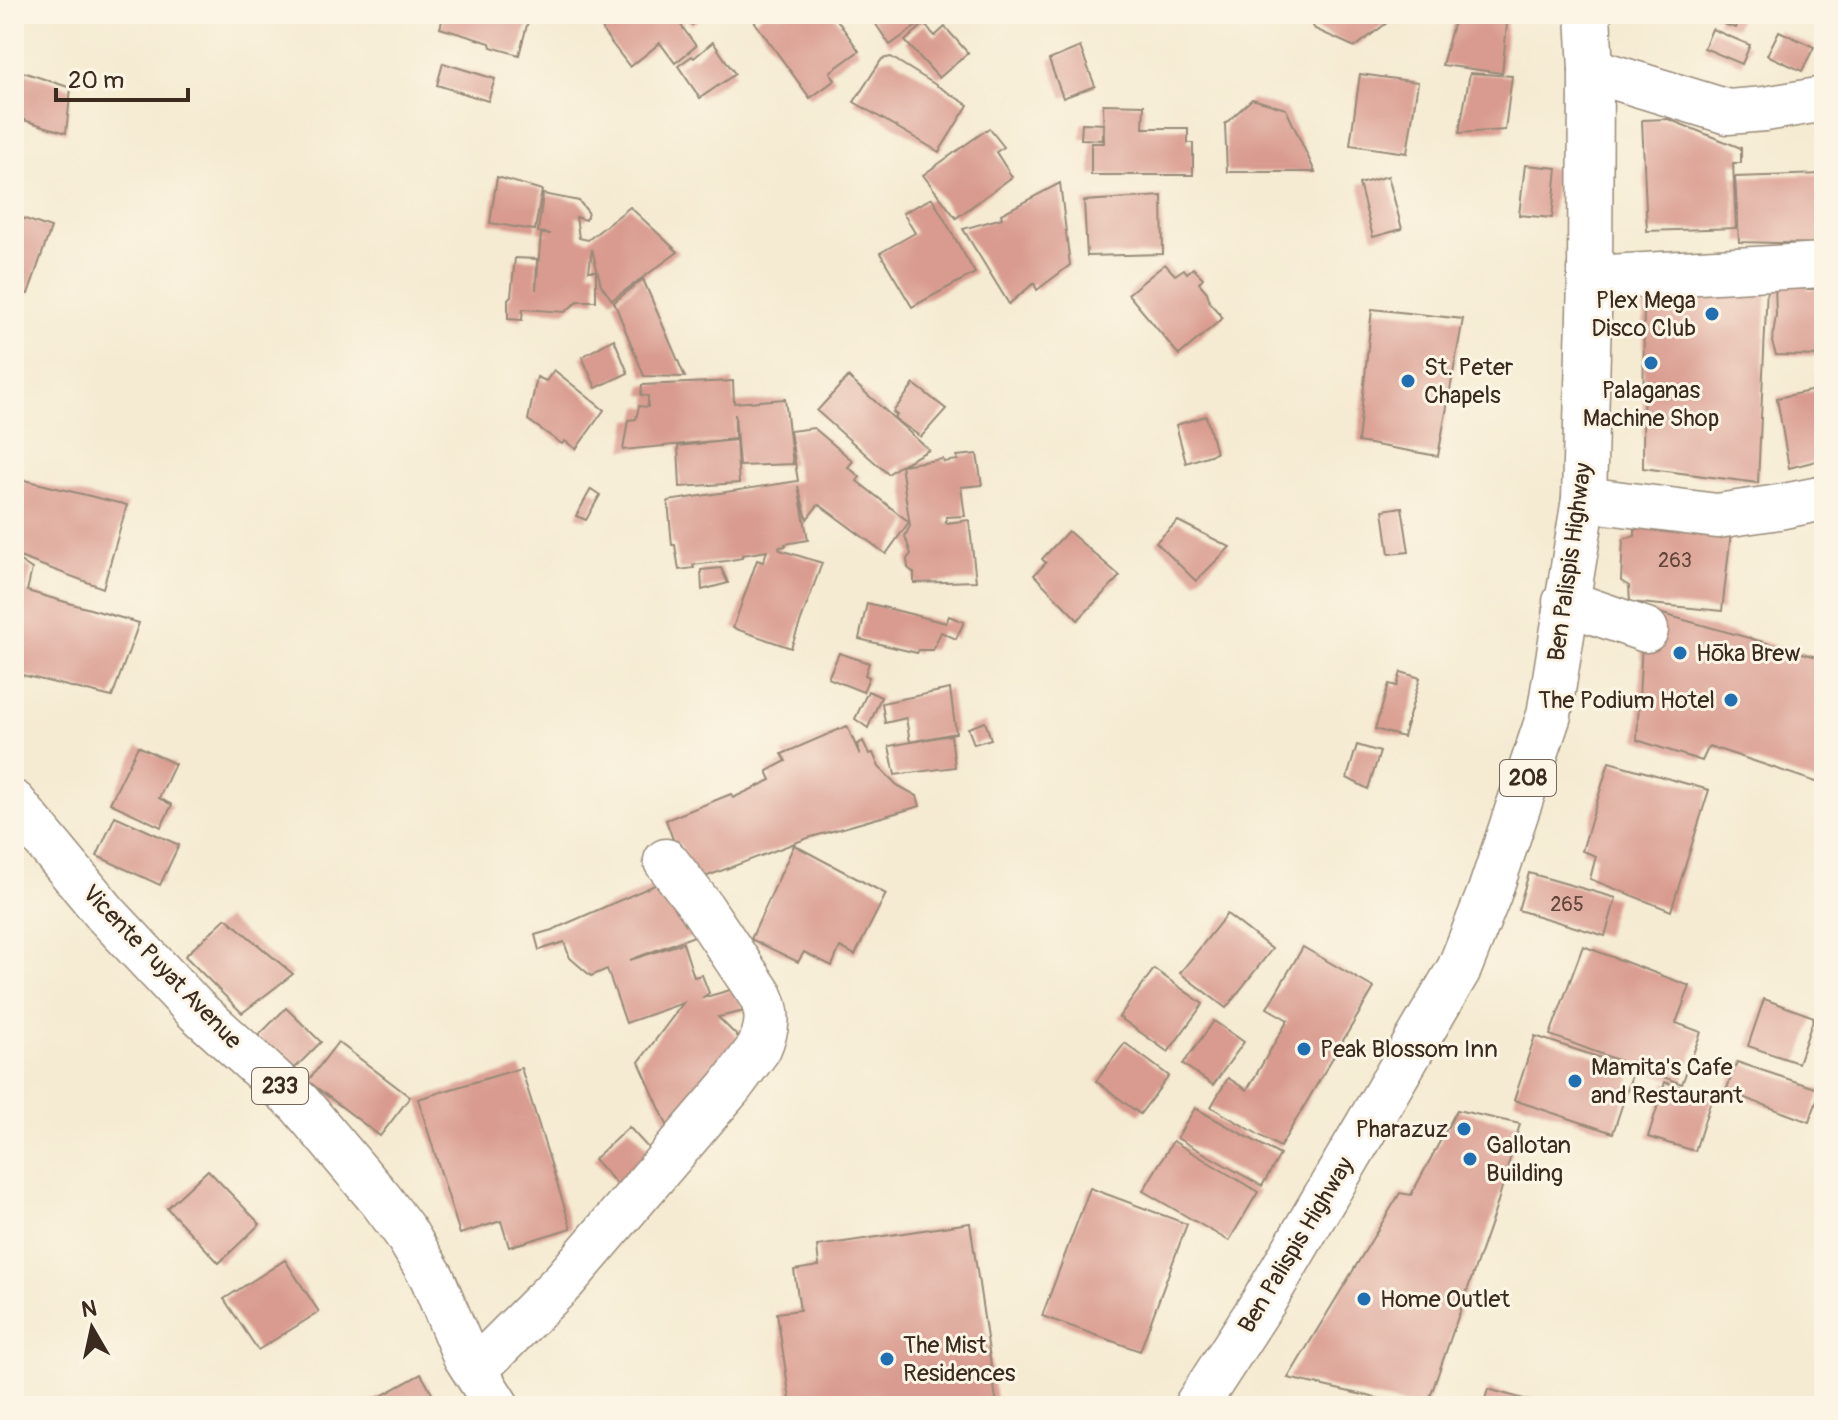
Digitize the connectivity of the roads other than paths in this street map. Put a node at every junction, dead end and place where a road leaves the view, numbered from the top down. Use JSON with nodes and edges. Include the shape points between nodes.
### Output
{"nodes":[{"id":1,"x":1588,"y":14,"type":"edge"},
{"id":2,"x":1591,"y":70,"type":"junction"},
{"id":3,"x":1824,"y":99,"type":"edge"},
{"id":4,"x":1824,"y":265,"type":"edge"},
{"id":5,"x":1590,"y":278,"type":"junction"},
{"id":6,"x":1824,"y":498,"type":"edge"},
{"id":7,"x":1584,"y":499,"type":"junction"},
{"id":8,"x":1565,"y":602,"type":"junction"},
{"id":9,"x":1646,"y":630,"type":"dead end"},
{"id":10,"x":14,"y":803,"type":"edge"},
{"id":11,"x":666,"y":861,"type":"dead end"},
{"id":12,"x":486,"y":1388,"type":"edge"},
{"id":13,"x":1196,"y":1406,"type":"edge"}],
"edges":[{"from":1,"to":2,"type":"main road","name":"Ben Palispis Highway","number":"208"},
{"from":2,"to":3,"type":"main road","via":[[1728,112]]},
{"from":2,"to":5,"type":"main road","name":"Ben Palispis Highway","number":"208"},
{"from":4,"to":5,"type":"main road"},
{"from":5,"to":7,"type":"main road","name":"Ben Palispis Highway","number":"208"},
{"from":6,"to":7,"type":"main road","via":[[1717,516]]},
{"from":7,"to":8,"type":"main road","name":"Ben Palispis Highway","number":"208"},
{"from":8,"to":9,"type":"main road"},
{"from":8,"to":13,"type":"main road","name":"Ben Palispis Highway","number":"208","via":[[1549,715],[1459,969],[1264,1301]]},
{"from":10,"to":12,"type":"main road","name":"Vicente Puyat Avenue","number":"233","via":[[106,914],[343,1153],[412,1243],[465,1356]]},
{"from":11,"to":12,"type":"main road","via":[[761,996],[767,1030],[759,1048],[564,1281]]}]}
